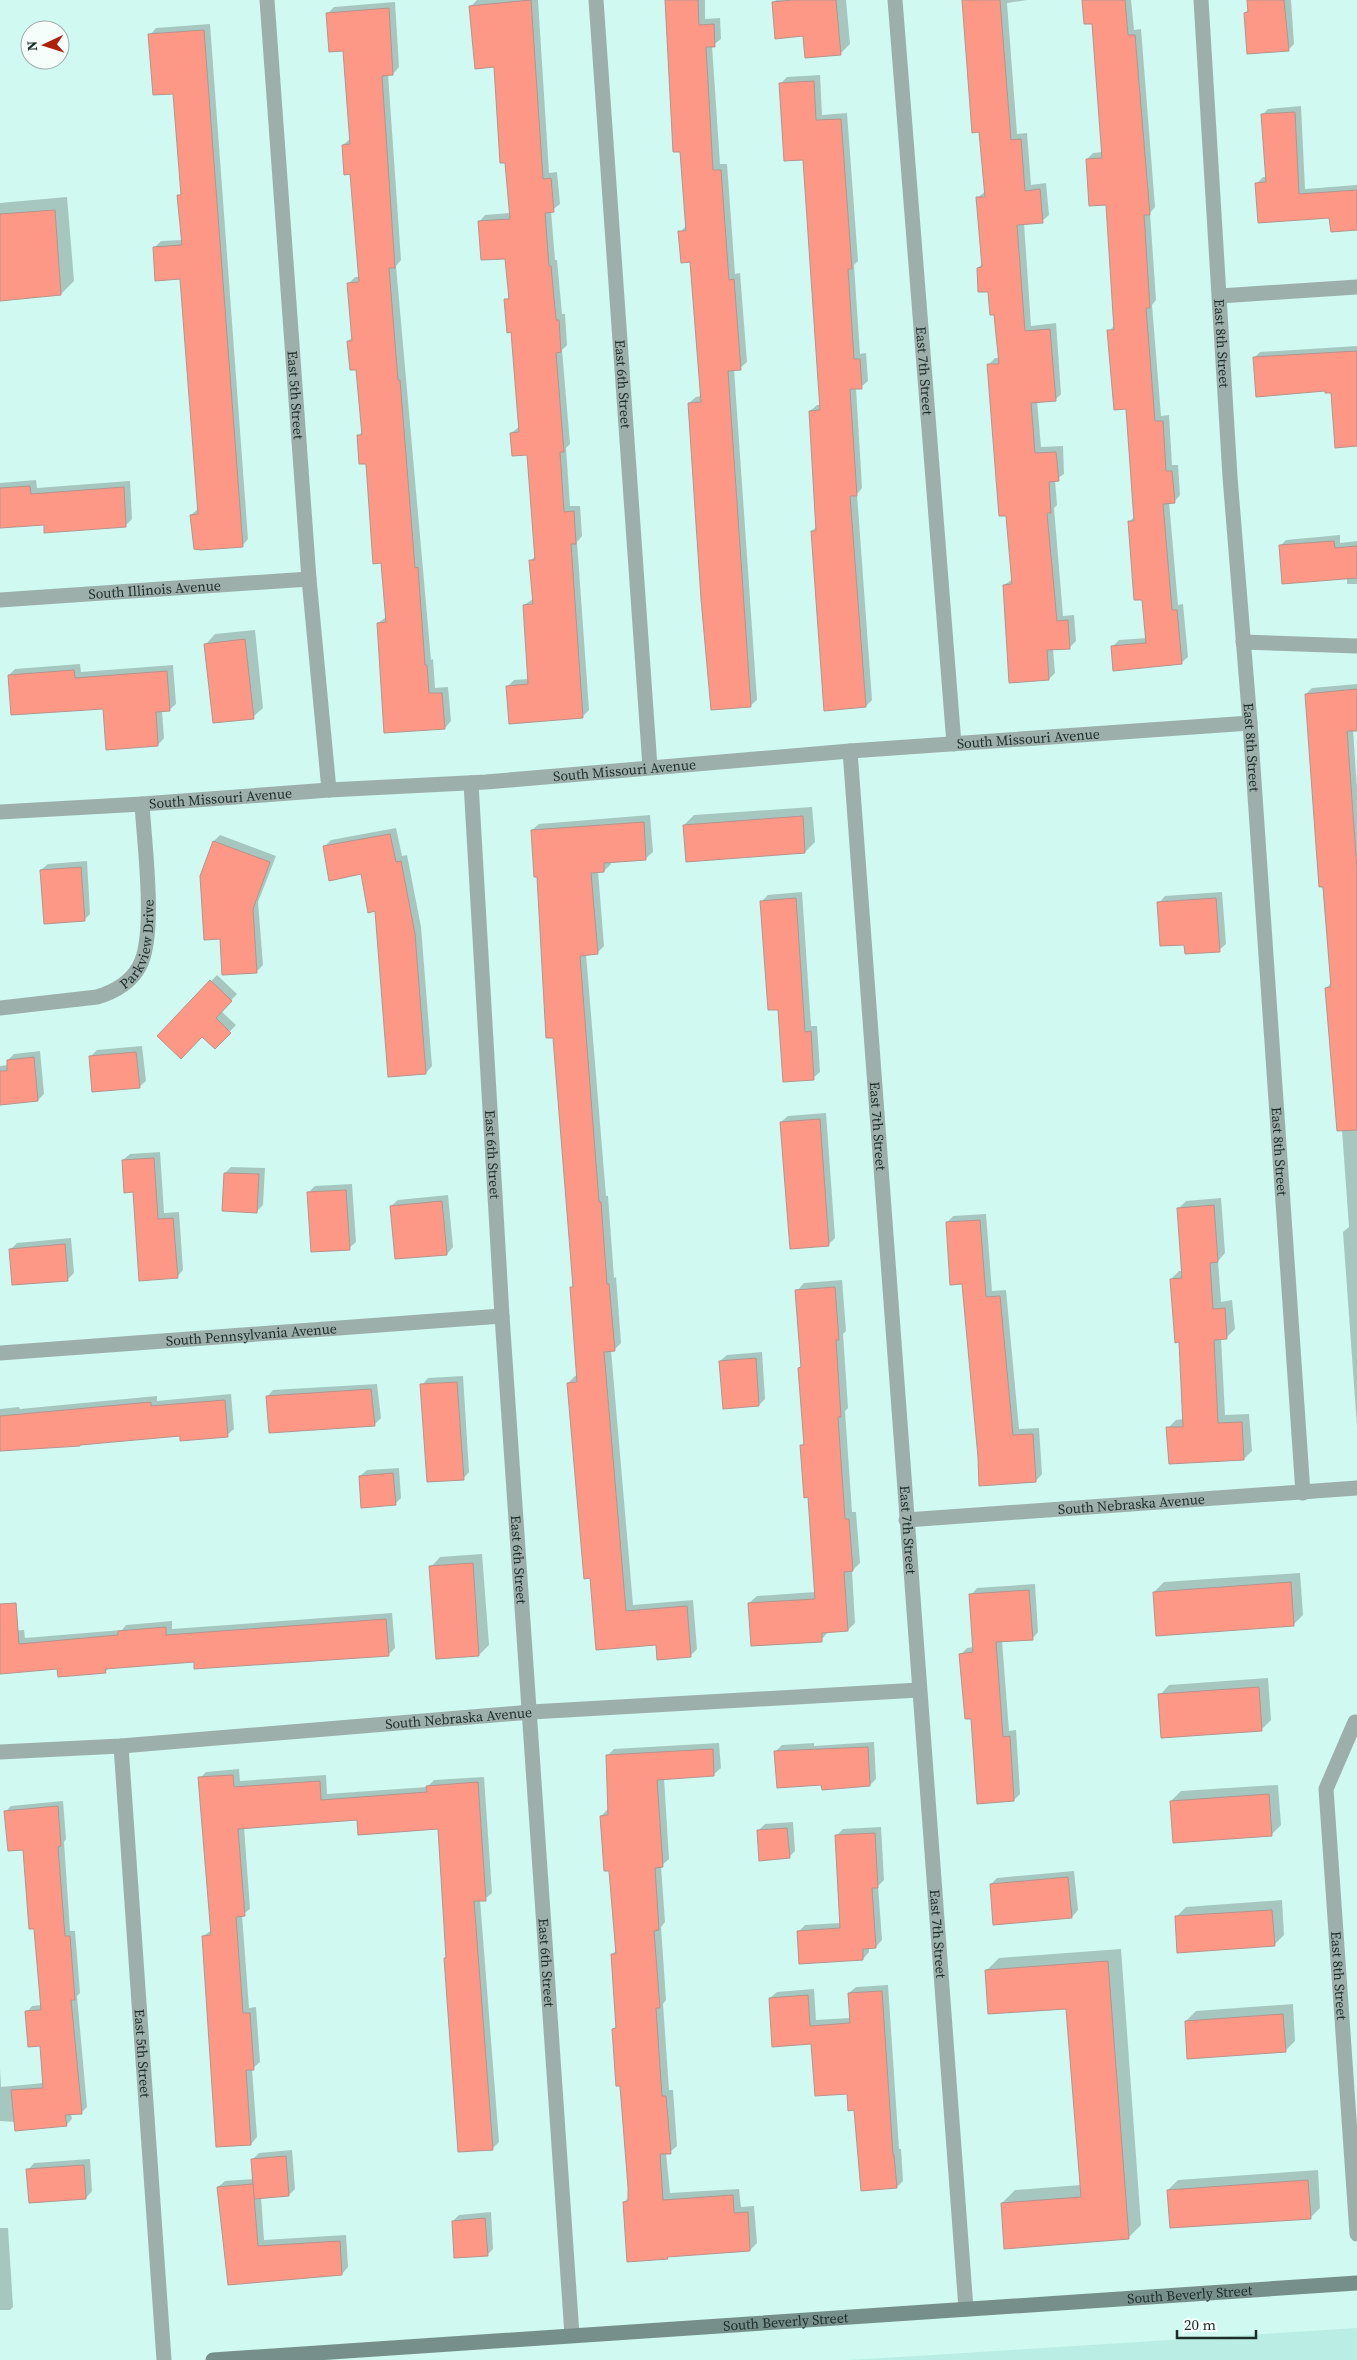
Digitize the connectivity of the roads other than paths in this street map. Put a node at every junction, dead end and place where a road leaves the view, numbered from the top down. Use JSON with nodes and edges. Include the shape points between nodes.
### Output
{"nodes":[{"id":1,"x":267,"y":0,"type":"edge"},
{"id":2,"x":596,"y":0,"type":"edge"},
{"id":3,"x":896,"y":0,"type":"edge"},
{"id":4,"x":1201,"y":0,"type":"edge"},
{"id":5,"x":1357,"y":287,"type":"edge"},
{"id":6,"x":1220,"y":296,"type":"junction"},
{"id":7,"x":309,"y":579,"type":"junction"},
{"id":8,"x":0,"y":600,"type":"edge"},
{"id":9,"x":1243,"y":642,"type":"junction"},
{"id":10,"x":1357,"y":646,"type":"edge"},
{"id":11,"x":1250,"y":723,"type":"junction"},
{"id":12,"x":954,"y":744,"type":"junction"},
{"id":13,"x":850,"y":751,"type":"junction"},
{"id":14,"x":650,"y":767,"type":"junction"},
{"id":15,"x":471,"y":783,"type":"junction"},
{"id":16,"x":329,"y":790,"type":"junction"},
{"id":17,"x":142,"y":804,"type":"junction"},
{"id":18,"x":0,"y":812,"type":"edge"},
{"id":19,"x":0,"y":1008,"type":"edge"},
{"id":20,"x":502,"y":1316,"type":"junction"},
{"id":21,"x":0,"y":1353,"type":"edge"},
{"id":22,"x":1357,"y":1488,"type":"edge"},
{"id":23,"x":1303,"y":1493,"type":"junction"},
{"id":24,"x":906,"y":1520,"type":"junction"},
{"id":25,"x":919,"y":1690,"type":"junction"},
{"id":26,"x":531,"y":1712,"type":"junction"},
{"id":27,"x":1354,"y":1722,"type":"dead end"},
{"id":28,"x":121,"y":1746,"type":"junction"},
{"id":29,"x":0,"y":1752,"type":"edge"},
{"id":30,"x":1357,"y":2234,"type":"edge"},
{"id":31,"x":1357,"y":2282,"type":"edge"},
{"id":32,"x":966,"y":2309,"type":"junction"},
{"id":33,"x":572,"y":2336,"type":"junction"},
{"id":34,"x":164,"y":2360,"type":"edge"},
{"id":35,"x":213,"y":2360,"type":"edge"}],
"edges":[{"from":1,"to":7,"type":"street","name":"East 5th Street"},
{"from":2,"to":14,"type":"street","name":"East 6th Street"},
{"from":3,"to":12,"type":"street","name":"East 7th Street"},
{"from":4,"to":6,"type":"street","name":"East 8th Street"},
{"from":5,"to":6,"type":"street"},
{"from":6,"to":9,"type":"street","name":"East 8th Street"},
{"from":7,"to":8,"type":"street","name":"South Illinois Avenue"},
{"from":7,"to":16,"type":"street","name":"East 5th Street"},
{"from":9,"to":10,"type":"street"},
{"from":9,"to":11,"type":"street","name":"East 8th Street"},
{"from":11,"to":12,"type":"street","name":"South Missouri Avenue"},
{"from":11,"to":23,"type":"street","name":"East 8th Street"},
{"from":12,"to":13,"type":"street","name":"South Missouri Avenue"},
{"from":13,"to":14,"type":"street","name":"South Missouri Avenue"},
{"from":13,"to":24,"type":"street","name":"East 7th Street"},
{"from":14,"to":15,"type":"street","name":"South Missouri Avenue"},
{"from":15,"to":16,"type":"street","name":"South Missouri Avenue"},
{"from":15,"to":20,"type":"street","name":"East 6th Street"},
{"from":16,"to":17,"type":"street","name":"South Missouri Avenue"},
{"from":17,"to":18,"type":"street","name":"South Missouri Avenue"},
{"from":17,"to":19,"type":"street","name":"Parkview Drive","via":[[149,921],[146,948],[139,967],[112,993]]},
{"from":20,"to":21,"type":"street","name":"South Pennsylvania Avenue"},
{"from":20,"to":26,"type":"street","name":"East 6th Street"},
{"from":22,"to":23,"type":"street","name":"South Nebraska Avenue"},
{"from":23,"to":24,"type":"street","name":"South Nebraska Avenue"},
{"from":24,"to":25,"type":"street","name":"East 7th Street"},
{"from":25,"to":26,"type":"street","name":"South Nebraska Avenue"},
{"from":25,"to":32,"type":"street","name":"East 7th Street"},
{"from":26,"to":28,"type":"street","name":"South Nebraska Avenue"},
{"from":26,"to":33,"type":"street","name":"East 6th Street"},
{"from":27,"to":30,"type":"street","name":"East 8th Street","via":[[1326,1789]]},
{"from":28,"to":29,"type":"street","name":"South Nebraska Avenue"},
{"from":28,"to":34,"type":"street","name":"East 5th Street"},
{"from":31,"to":32,"type":"main road","name":"South Beverly Street"},
{"from":32,"to":33,"type":"main road","name":"South Beverly Street"},
{"from":33,"to":35,"type":"main road","name":"South Beverly Street"}]}
